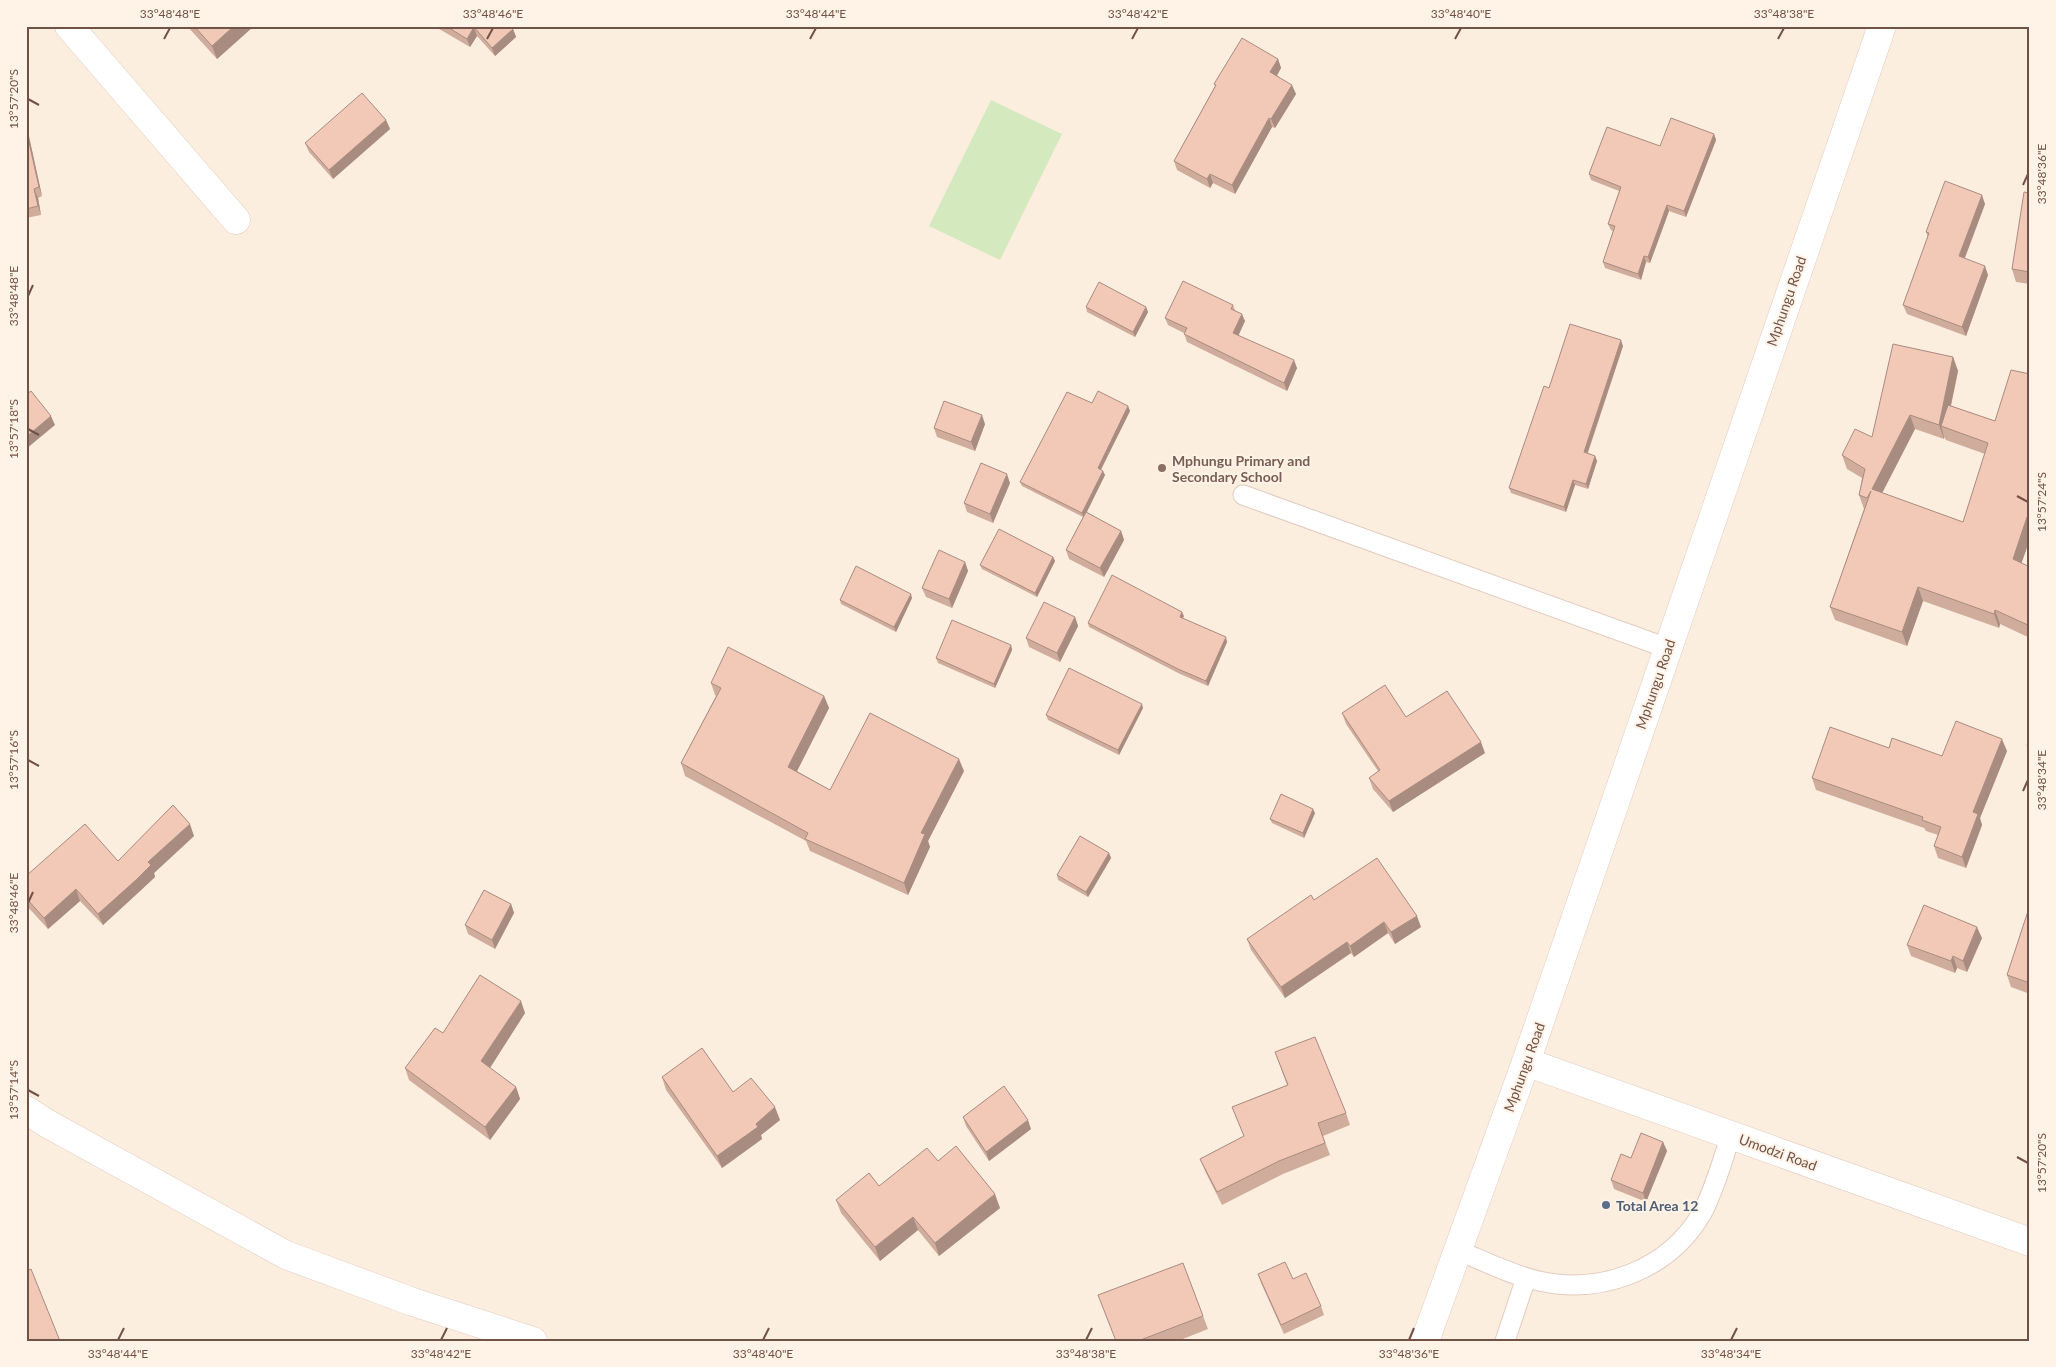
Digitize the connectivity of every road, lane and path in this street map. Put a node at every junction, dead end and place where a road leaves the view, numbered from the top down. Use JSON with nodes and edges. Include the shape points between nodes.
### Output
{"nodes":[{"id":1,"x":69,"y":26,"type":"edge"},
{"id":2,"x":1882,"y":26,"type":"edge"},
{"id":3,"x":236,"y":220,"type":"dead end"},
{"id":4,"x":1243,"y":495,"type":"dead end"},
{"id":5,"x":1667,"y":648,"type":"junction"},
{"id":6,"x":1526,"y":1062,"type":"junction"},
{"id":7,"x":26,"y":1110,"type":"edge"},
{"id":8,"x":1731,"y":1135,"type":"junction"},
{"id":9,"x":2030,"y":1242,"type":"edge"},
{"id":10,"x":1457,"y":1250,"type":"junction"},
{"id":11,"x":1526,"y":1278,"type":"junction"},
{"id":12,"x":533,"y":1341,"type":"edge"},
{"id":13,"x":1426,"y":1341,"type":"edge"},
{"id":14,"x":1505,"y":1341,"type":"edge"}],
"edges":[{"from":1,"to":3,"type":"street"},
{"from":2,"to":5,"type":"street","name":"Mphungu Road"},
{"from":4,"to":5,"type":"lane"},
{"from":5,"to":6,"type":"street","name":"Mphungu Road"},
{"from":6,"to":8,"type":"street","name":"Umodzi Road"},
{"from":6,"to":10,"type":"street","name":"Mphungu Road"},
{"from":7,"to":12,"type":"street","via":[[286,1255],[413,1302]]},
{"from":8,"to":9,"type":"street","name":"Umodzi Road"},
{"from":8,"to":11,"type":"lane","via":[[1701,1214],[1686,1236],[1666,1254],[1644,1269],[1592,1285],[1565,1286]]},
{"from":10,"to":11,"type":"lane"},
{"from":10,"to":13,"type":"street","name":"Mphungu Road"},
{"from":11,"to":14,"type":"lane"}]}
